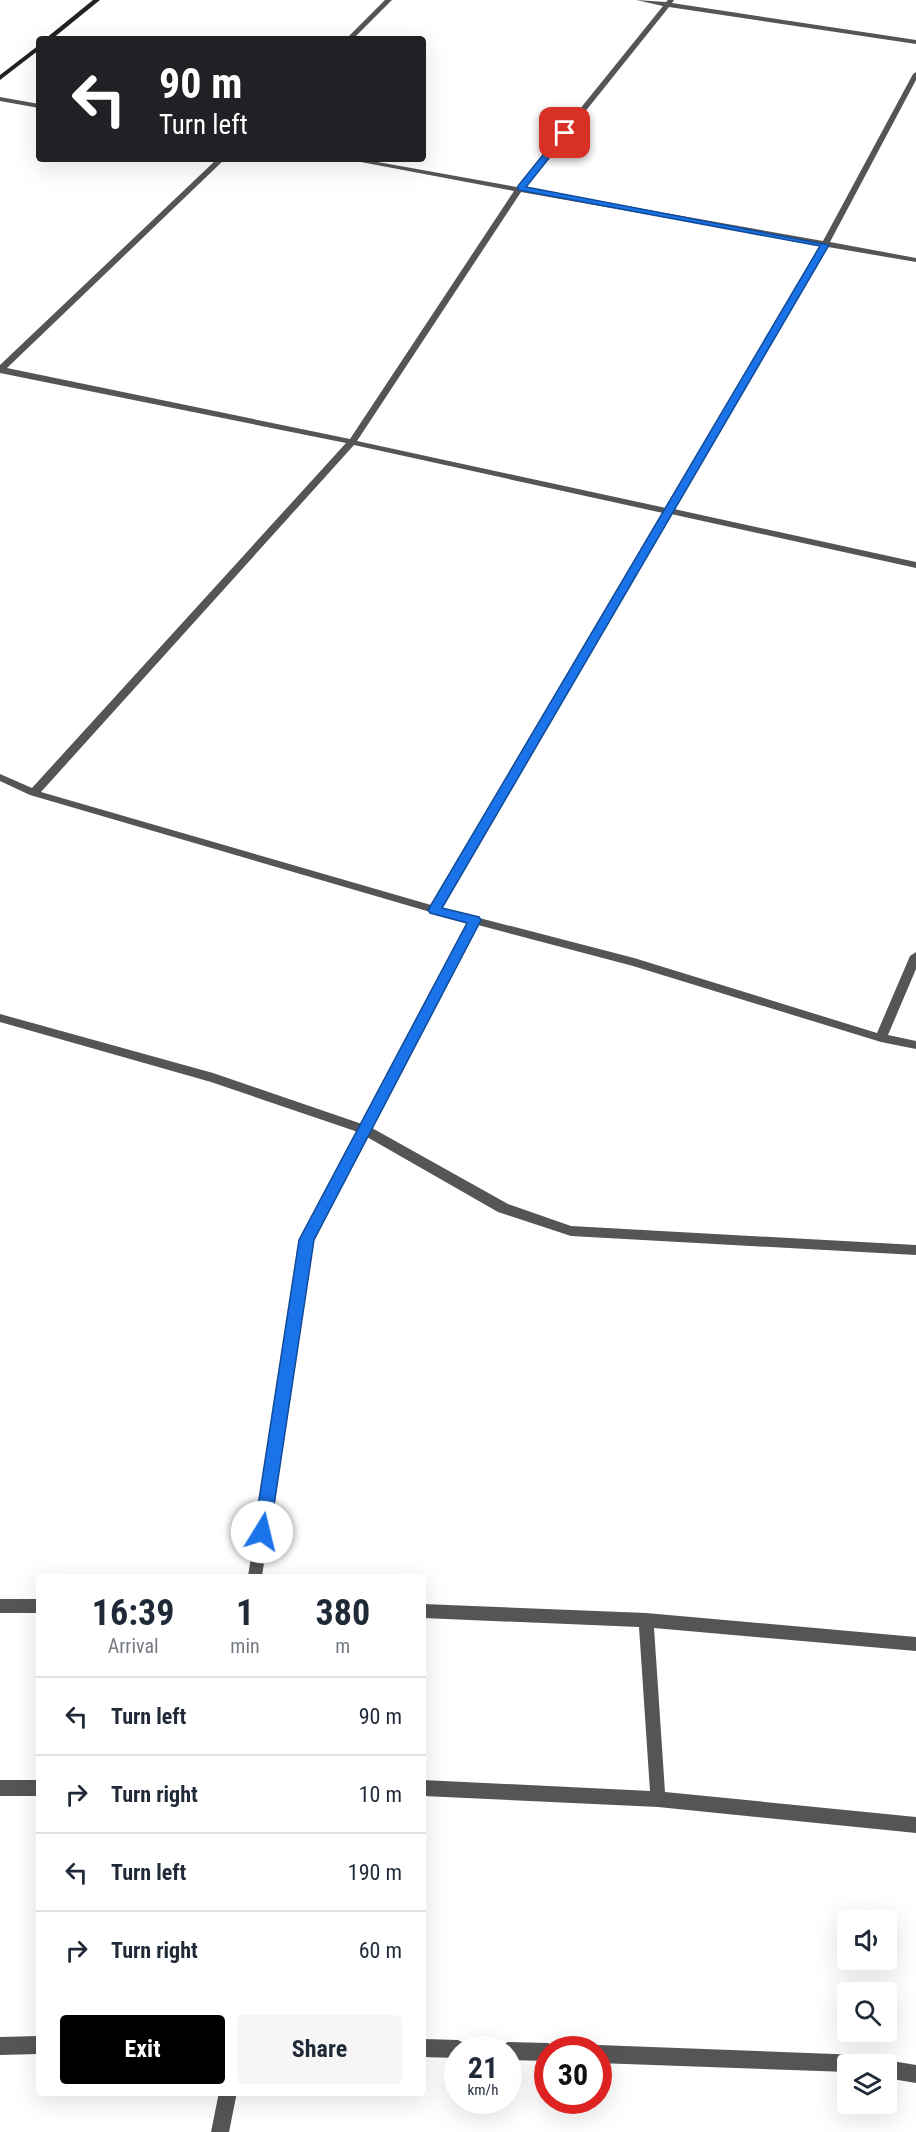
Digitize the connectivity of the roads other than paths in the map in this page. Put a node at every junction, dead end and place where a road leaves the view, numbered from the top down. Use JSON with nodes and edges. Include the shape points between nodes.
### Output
{"nodes":[{"id":1,"x":97,"y":0,"type":"edge"},
{"id":2,"x":389,"y":0,"type":"edge"},
{"id":3,"x":639,"y":0,"type":"edge"},
{"id":4,"x":670,"y":2,"type":"edge"},
{"id":5,"x":52,"y":36,"type":"edge"},
{"id":6,"x":352,"y":36,"type":"edge"},
{"id":7,"x":916,"y":42,"type":"edge"},
{"id":8,"x":36,"y":48,"type":"edge"},
{"id":9,"x":916,"y":74,"type":"edge"},
{"id":10,"x":0,"y":78,"type":"edge"},
{"id":11,"x":0,"y":99,"type":"edge"},
{"id":12,"x":36,"y":105,"type":"edge"},
{"id":13,"x":217,"y":162,"type":"edge"},
{"id":14,"x":367,"y":162,"type":"edge"},
{"id":15,"x":520,"y":188,"type":"junction"},
{"id":16,"x":825,"y":245,"type":"junction"},
{"id":17,"x":916,"y":260,"type":"edge"},
{"id":18,"x":0,"y":369,"type":"edge"},
{"id":19,"x":352,"y":442,"type":"junction"},
{"id":20,"x":667,"y":511,"type":"junction"},
{"id":21,"x":916,"y":565,"type":"edge"},
{"id":22,"x":0,"y":777,"type":"edge"},
{"id":23,"x":34,"y":793,"type":"junction"},
{"id":24,"x":434,"y":910,"type":"junction"},
{"id":25,"x":475,"y":920,"type":"junction"},
{"id":26,"x":916,"y":956,"type":"edge"},
{"id":27,"x":0,"y":1018,"type":"edge"},
{"id":28,"x":881,"y":1038,"type":"junction"},
{"id":29,"x":916,"y":1045,"type":"edge"},
{"id":30,"x":363,"y":1130,"type":"junction"},
{"id":31,"x":916,"y":1250,"type":"edge"},
{"id":32,"x":255,"y":1574,"type":"edge"},
{"id":33,"x":0,"y":1606,"type":"edge"},
{"id":34,"x":36,"y":1606,"type":"edge"},
{"id":35,"x":426,"y":1611,"type":"edge"},
{"id":36,"x":646,"y":1620,"type":"junction"},
{"id":37,"x":916,"y":1644,"type":"edge"},
{"id":38,"x":0,"y":1788,"type":"edge"},
{"id":39,"x":36,"y":1788,"type":"edge"},
{"id":40,"x":426,"y":1788,"type":"edge"},
{"id":41,"x":658,"y":1799,"type":"junction"},
{"id":42,"x":916,"y":1825,"type":"edge"},
{"id":43,"x":36,"y":2045,"type":"edge"},
{"id":44,"x":0,"y":2046,"type":"edge"},
{"id":45,"x":426,"y":2048,"type":"edge"},
{"id":46,"x":444,"y":2049,"type":"edge"},
{"id":47,"x":612,"y":2055,"type":"edge"},
{"id":48,"x":837,"y":2063,"type":"edge"},
{"id":49,"x":897,"y":2071,"type":"edge"},
{"id":50,"x":916,"y":2074,"type":"edge"},
{"id":51,"x":227,"y":2096,"type":"edge"},
{"id":52,"x":220,"y":2132,"type":"edge"}],
"edges":[{"from":1,"to":5,"type":"street"},
{"from":2,"to":6,"type":"street"},
{"from":3,"to":4,"type":"street"},
{"from":4,"to":7,"type":"street"},
{"from":4,"to":15,"type":"street"},
{"from":8,"to":10,"type":"street"},
{"from":9,"to":16,"type":"street"},
{"from":11,"to":12,"type":"street"},
{"from":13,"to":18,"type":"street"},
{"from":14,"to":15,"type":"street"},
{"from":15,"to":16,"type":"street"},
{"from":15,"to":19,"type":"street"},
{"from":16,"to":17,"type":"street"},
{"from":16,"to":20,"type":"street"},
{"from":18,"to":19,"type":"street"},
{"from":19,"to":20,"type":"street"},
{"from":19,"to":23,"type":"street"},
{"from":20,"to":21,"type":"street"},
{"from":20,"to":24,"type":"street"},
{"from":22,"to":23,"type":"street"},
{"from":23,"to":24,"type":"street"},
{"from":24,"to":25,"type":"street"},
{"from":25,"to":28,"type":"street","via":[[634,963]]},
{"from":25,"to":30,"type":"street"},
{"from":26,"to":28,"type":"street"},
{"from":27,"to":30,"type":"street","via":[[213,1078]]},
{"from":28,"to":29,"type":"street"},
{"from":30,"to":31,"type":"street","via":[[503,1209],[571,1232]]},
{"from":30,"to":32,"type":"street","via":[[307,1240]]},
{"from":33,"to":34,"type":"street"},
{"from":35,"to":36,"type":"street"},
{"from":36,"to":37,"type":"street"},
{"from":36,"to":41,"type":"street"},
{"from":38,"to":39,"type":"street"},
{"from":40,"to":41,"type":"street"},
{"from":41,"to":42,"type":"street"},
{"from":43,"to":44,"type":"street"},
{"from":45,"to":46,"type":"street"},
{"from":47,"to":48,"type":"street"},
{"from":49,"to":50,"type":"street"},
{"from":51,"to":52,"type":"street"}]}
